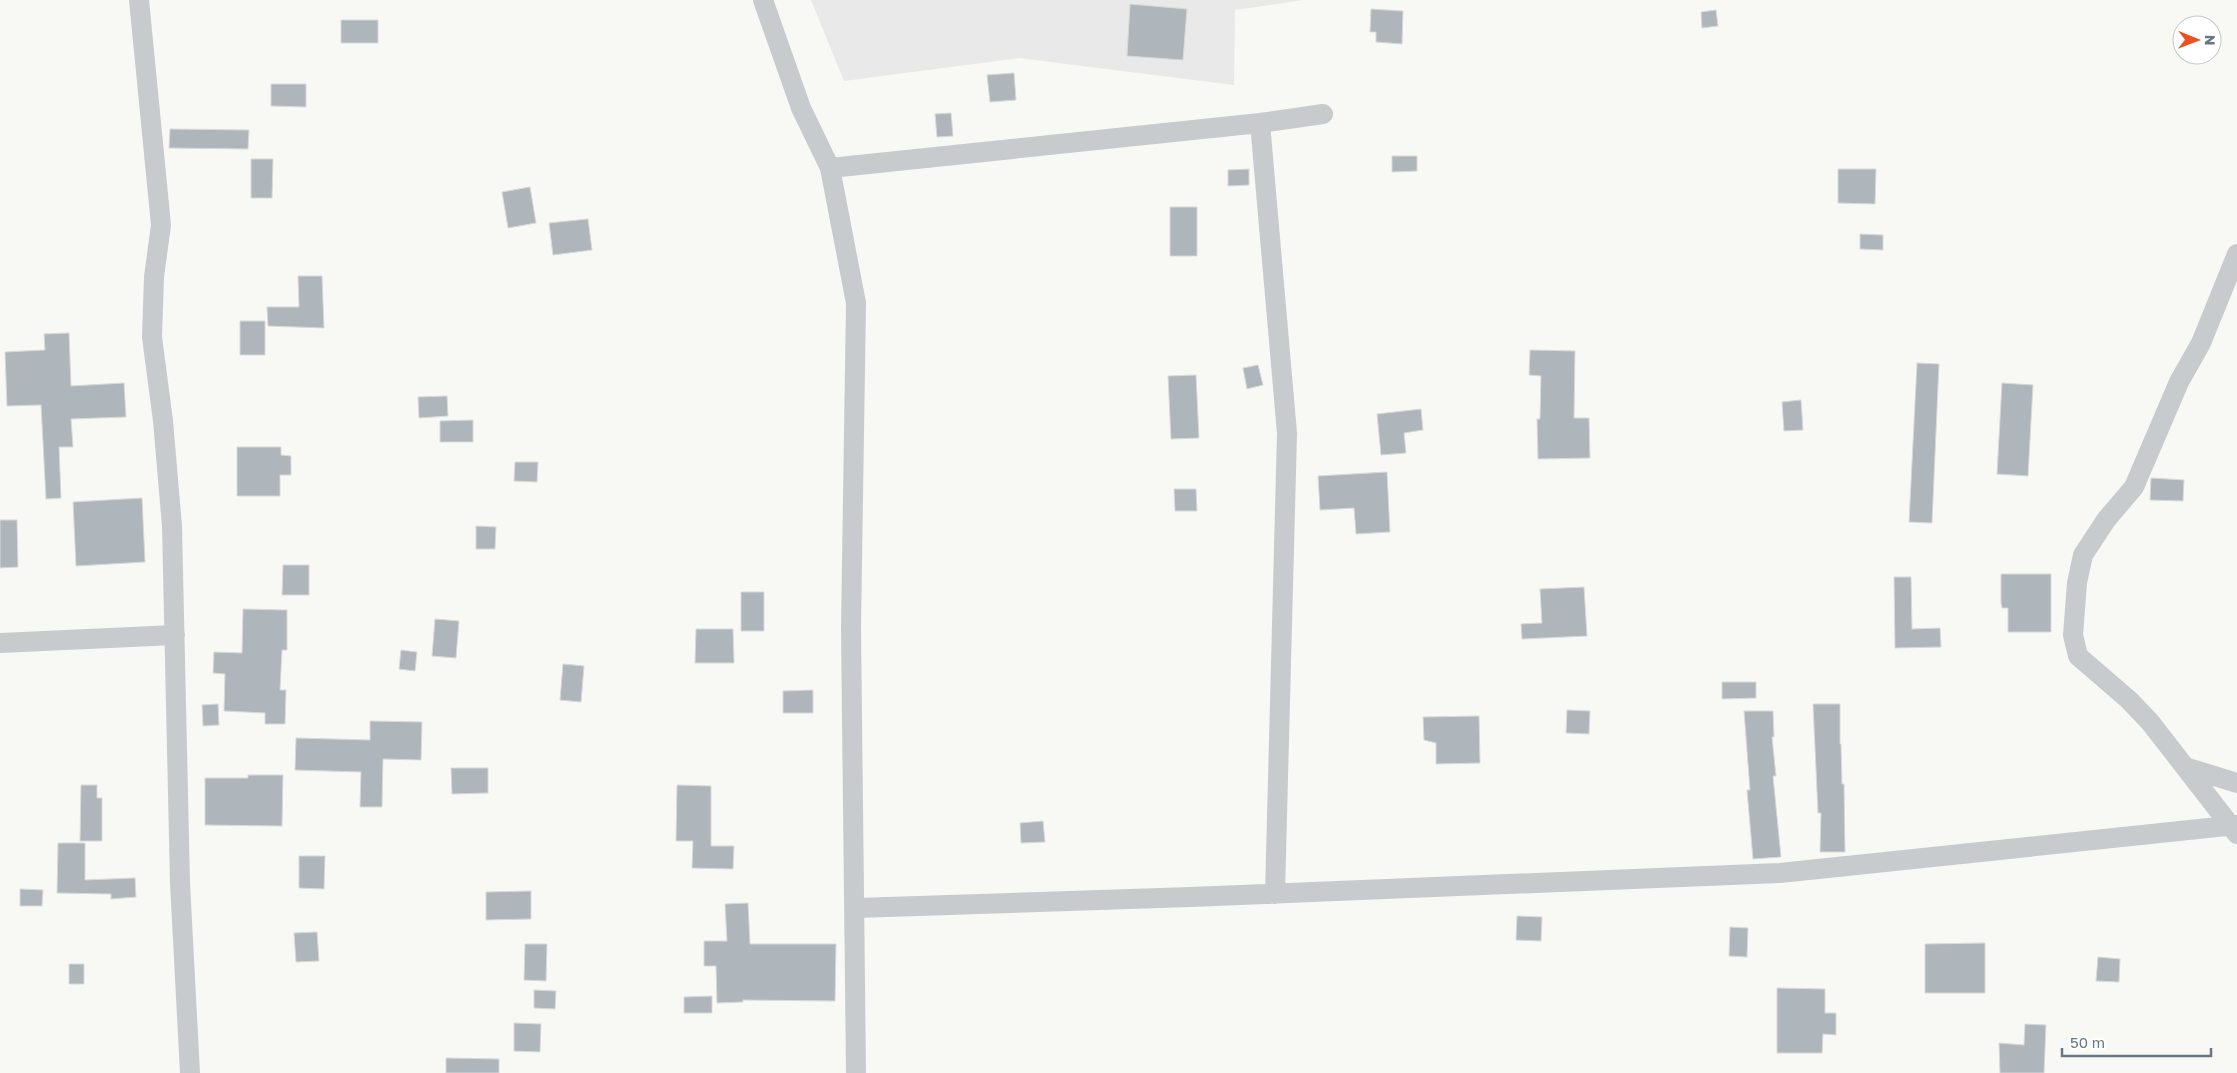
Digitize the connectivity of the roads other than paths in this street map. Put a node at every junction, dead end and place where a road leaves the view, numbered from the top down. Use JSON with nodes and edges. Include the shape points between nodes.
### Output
{"nodes":[{"id":1,"x":139,"y":0,"type":"edge"},
{"id":2,"x":763,"y":0,"type":"edge"},
{"id":3,"x":1323,"y":114,"type":"dead end"},
{"id":4,"x":1260,"y":124,"type":"junction"},
{"id":5,"x":830,"y":168,"type":"junction"},
{"id":6,"x":2237,"y":254,"type":"edge"},
{"id":7,"x":175,"y":634,"type":"junction"},
{"id":8,"x":0,"y":644,"type":"edge"},
{"id":9,"x":2185,"y":767,"type":"junction"},
{"id":10,"x":2237,"y":783,"type":"edge"},
{"id":11,"x":2235,"y":828,"type":"edge"},
{"id":12,"x":1275,"y":894,"type":"junction"},
{"id":13,"x":856,"y":908,"type":"junction"},
{"id":14,"x":190,"y":1073,"type":"edge"},
{"id":15,"x":856,"y":1073,"type":"edge"}],
"edges":[{"from":1,"to":7,"type":"street","via":[[161,225],[154,277],[152,337],[172,526]]},
{"from":2,"to":5,"type":"street","via":[[801,108]]},
{"from":3,"to":4,"type":"street"},
{"from":4,"to":5,"type":"street"},
{"from":4,"to":12,"type":"street","via":[[1287,433]]},
{"from":5,"to":13,"type":"street","via":[[856,303],[851,628]]},
{"from":6,"to":9,"type":"street","via":[[2201,343],[2179,382],[2134,487],[2106,520],[2083,556],[2074,611],[2073,635],[2078,656],[2129,700]]},
{"from":7,"to":8,"type":"street"},
{"from":7,"to":14,"type":"street","via":[[180,873]]},
{"from":9,"to":10,"type":"street"},
{"from":9,"to":11,"type":"street"},
{"from":11,"to":12,"type":"street","via":[[1780,873]]},
{"from":12,"to":13,"type":"street"},
{"from":13,"to":15,"type":"street"}]}
